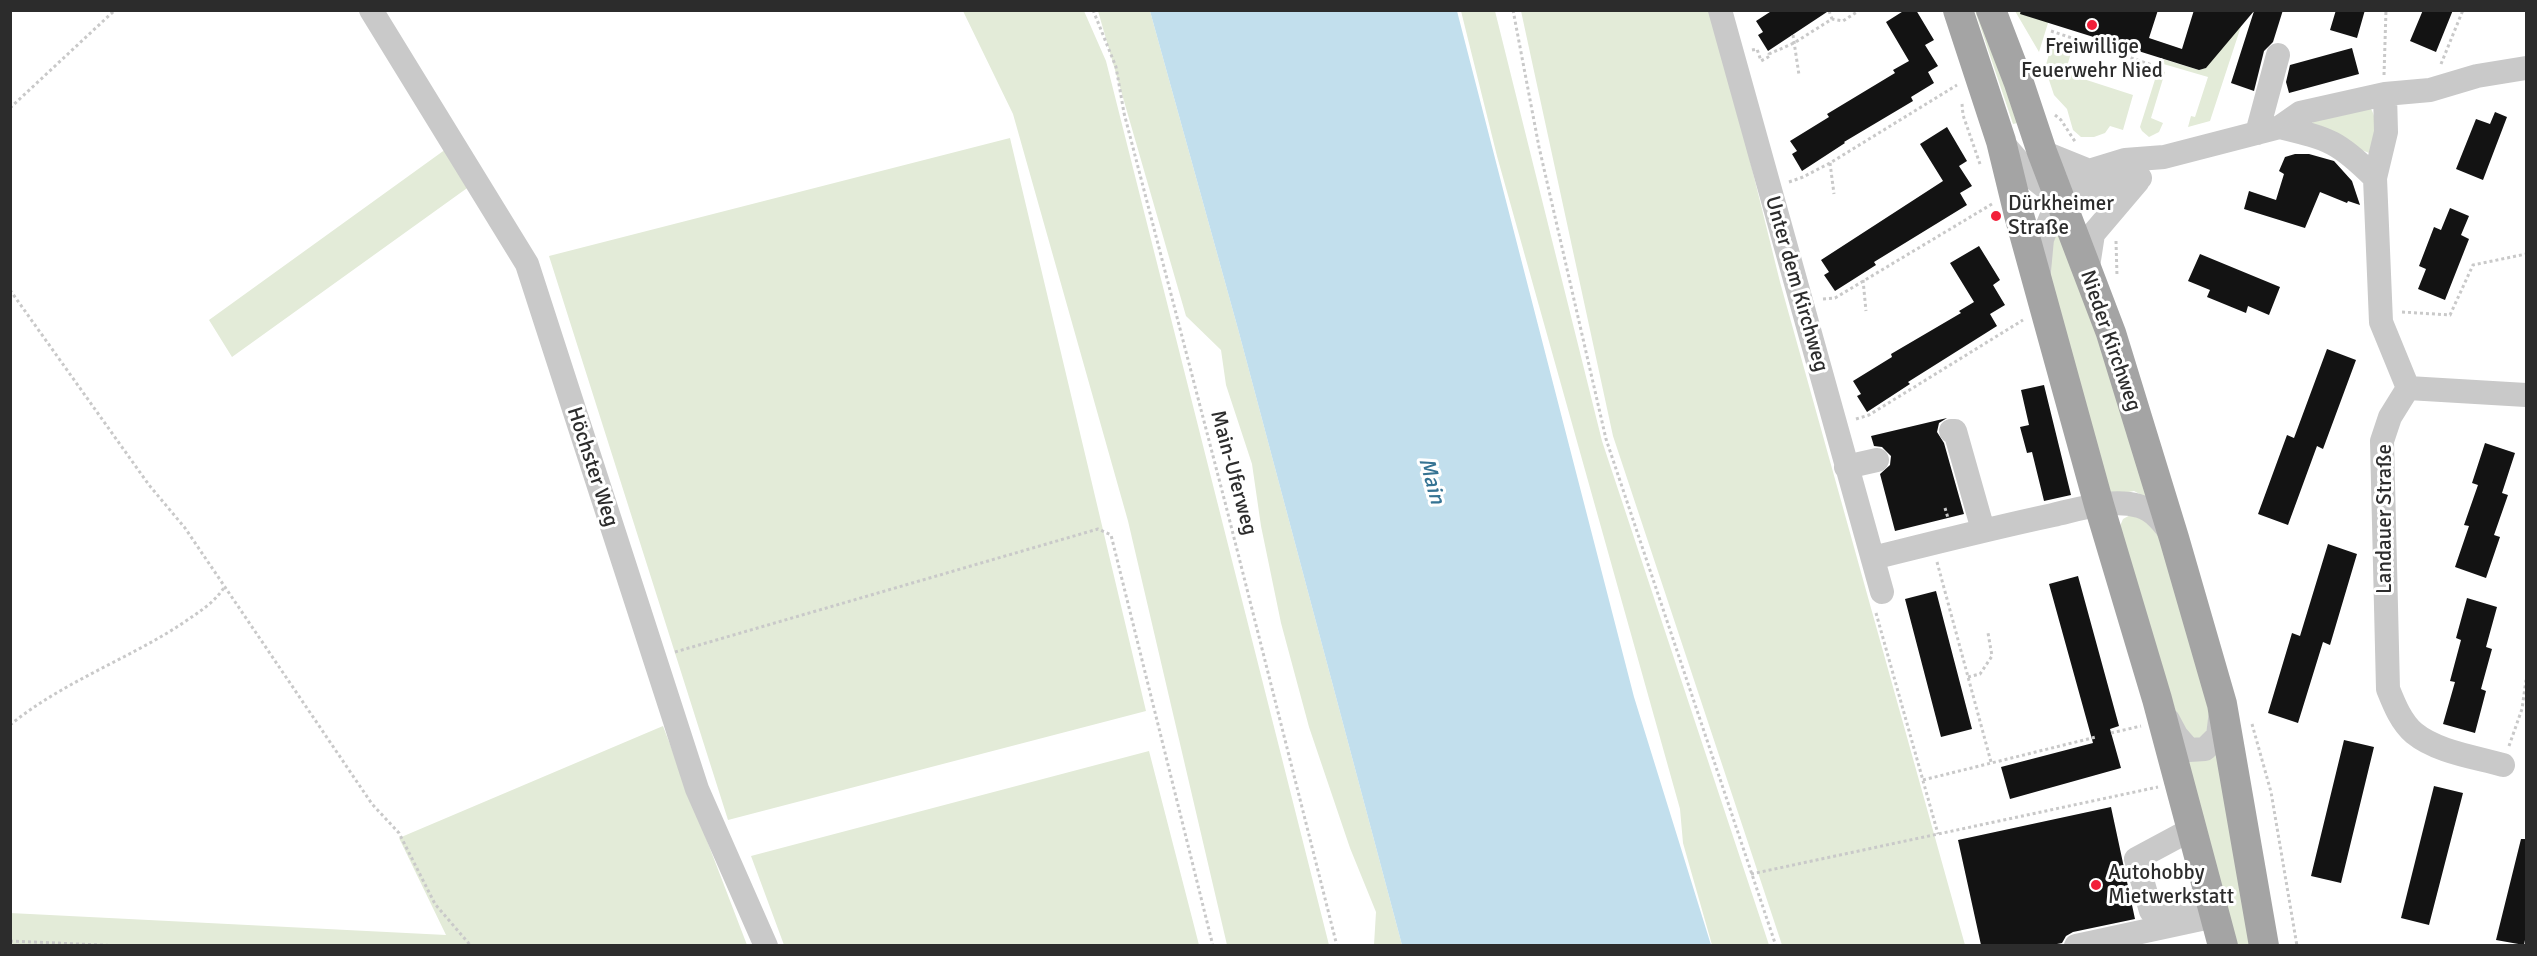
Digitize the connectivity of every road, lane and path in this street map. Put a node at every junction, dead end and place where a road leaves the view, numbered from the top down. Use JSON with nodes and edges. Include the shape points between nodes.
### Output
{"nodes":[{"id":1,"x":115,"y":10,"type":"edge"},
{"id":2,"x":371,"y":10,"type":"edge"},
{"id":3,"x":1093,"y":10,"type":"edge"},
{"id":4,"x":1513,"y":10,"type":"edge"},
{"id":5,"x":1720,"y":10,"type":"edge"},
{"id":6,"x":1860,"y":10,"type":"edge"},
{"id":7,"x":1958,"y":10,"type":"edge"},
{"id":8,"x":1991,"y":10,"type":"edge"},
{"id":9,"x":2386,"y":10,"type":"edge"},
{"id":10,"x":2463,"y":10,"type":"edge"},
{"id":11,"x":1829,"y":11,"type":"edge"},
{"id":12,"x":1832,"y":19,"type":"junction"},
{"id":13,"x":2051,"y":31,"type":"dead end"},
{"id":14,"x":1793,"y":35,"type":"dead end"},
{"id":15,"x":1794,"y":42,"type":"junction"},
{"id":16,"x":1774,"y":54,"type":"dead end"},
{"id":17,"x":2278,"y":55,"type":"dead end"},
{"id":18,"x":2152,"y":64,"type":"dead end"},
{"id":19,"x":2526,"y":68,"type":"edge"},
{"id":20,"x":1799,"y":75,"type":"dead end"},
{"id":21,"x":1961,"y":82,"type":"dead end"},
{"id":22,"x":2430,"y":90,"type":"junction"},
{"id":23,"x":2385,"y":94,"type":"junction"},
{"id":24,"x":10,"y":108,"type":"edge"},
{"id":25,"x":2269,"y":130,"type":"junction"},
{"id":26,"x":2001,"y":141,"type":"junction"},
{"id":27,"x":2042,"y":152,"type":"junction"},
{"id":28,"x":2164,"y":157,"type":"junction"},
{"id":29,"x":1830,"y":163,"type":"junction"},
{"id":30,"x":2089,"y":171,"type":"junction"},
{"id":31,"x":1807,"y":175,"type":"dead end"},
{"id":32,"x":2140,"y":178,"type":"junction"},
{"id":33,"x":2375,"y":178,"type":"junction"},
{"id":34,"x":1834,"y":194,"type":"dead end"},
{"id":35,"x":2059,"y":198,"type":"junction"},
{"id":36,"x":1993,"y":204,"type":"dead end"},
{"id":37,"x":2526,"y":254,"type":"edge"},
{"id":38,"x":2087,"y":273,"type":"junction"},
{"id":39,"x":1863,"y":280,"type":"junction"},
{"id":40,"x":2038,"y":280,"type":"junction"},
{"id":41,"x":10,"y":290,"type":"edge"},
{"id":42,"x":1839,"y":296,"type":"dead end"},
{"id":43,"x":1866,"y":311,"type":"dead end"},
{"id":44,"x":2381,"y":311,"type":"junction"},
{"id":45,"x":2030,"y":315,"type":"dead end"},
{"id":46,"x":2408,"y":388,"type":"junction"},
{"id":47,"x":2526,"y":395,"type":"edge"},
{"id":48,"x":1872,"y":413,"type":"dead end"},
{"id":49,"x":1951,"y":431,"type":"dead end"},
{"id":50,"x":1877,"y":460,"type":"dead end"},
{"id":51,"x":1846,"y":467,"type":"junction"},
{"id":52,"x":2128,"y":504,"type":"junction"},
{"id":53,"x":2099,"y":505,"type":"junction"},
{"id":54,"x":1945,"y":508,"type":"dead end"},
{"id":55,"x":1948,"y":518,"type":"dead end"},
{"id":56,"x":1983,"y":530,"type":"junction"},
{"id":57,"x":2174,"y":538,"type":"junction"},
{"id":58,"x":1931,"y":543,"type":"junction"},
{"id":59,"x":2112,"y":546,"type":"junction"},
{"id":60,"x":1873,"y":558,"type":"junction"},
{"id":61,"x":225,"y":586,"type":"junction"},
{"id":62,"x":1882,"y":592,"type":"joint"},
{"id":63,"x":1988,"y":633,"type":"dead end"},
{"id":64,"x":653,"y":659,"type":"junction"},
{"id":65,"x":1968,"y":677,"type":"junction"},
{"id":66,"x":2526,"y":680,"type":"edge"},
{"id":67,"x":2157,"y":699,"type":"junction"},
{"id":68,"x":2222,"y":704,"type":"junction"},
{"id":69,"x":10,"y":725,"type":"edge"},
{"id":70,"x":2143,"y":725,"type":"dead end"},
{"id":71,"x":2111,"y":733,"type":"dead end"},
{"id":72,"x":2096,"y":737,"type":"dead end"},
{"id":73,"x":1991,"y":762,"type":"junction"},
{"id":74,"x":2503,"y":765,"type":"joint"},
{"id":75,"x":1923,"y":780,"type":"junction"},
{"id":76,"x":2159,"y":787,"type":"dead end"},
{"id":77,"x":2190,"y":830,"type":"junction"},
{"id":78,"x":1938,"y":834,"type":"junction"},
{"id":79,"x":1752,"y":874,"type":"junction"},
{"id":80,"x":2212,"y":907,"type":"junction"},
{"id":81,"x":10,"y":941,"type":"edge"},
{"id":82,"x":123,"y":945,"type":"edge"},
{"id":83,"x":471,"y":945,"type":"edge"},
{"id":84,"x":766,"y":945,"type":"edge"},
{"id":85,"x":1213,"y":945,"type":"edge"},
{"id":86,"x":1337,"y":945,"type":"edge"},
{"id":87,"x":1776,"y":945,"type":"edge"},
{"id":88,"x":2076,"y":945,"type":"edge"},
{"id":89,"x":2223,"y":945,"type":"edge"},
{"id":90,"x":2264,"y":945,"type":"edge"}],
"edges":[{"from":1,"to":24,"type":"path"},
{"from":2,"to":64,"type":"street","name":"Höchster Weg","via":[[527,264]]},
{"from":3,"to":86,"type":"path","name":"Main-Uferweg","via":[[1116,67],[1124,113]]},
{"from":4,"to":79,"type":"path","via":[[1539,147],[1606,439]]},
{"from":5,"to":51,"type":"street","name":"Unter dem Kirchweg"},
{"from":6,"to":12,"type":"path","via":[[1843,21]]},
{"from":7,"to":26,"type":"main road","name":"Nieder Kirchweg"},
{"from":8,"to":27,"type":"main road","name":"Nieder Kirchweg"},
{"from":9,"to":23,"type":"path"},
{"from":10,"to":22,"type":"path"},
{"from":11,"to":12,"type":"path"},
{"from":12,"to":15,"type":"path"},
{"from":13,"to":18,"type":"path"},
{"from":14,"to":15,"type":"path"},
{"from":15,"to":16,"type":"path"},
{"from":15,"to":20,"type":"path"},
{"from":17,"to":25,"type":"street"},
{"from":19,"to":22,"type":"street","via":[[2477,76]]},
{"from":21,"to":29,"type":"path"},
{"from":22,"to":23,"type":"street"},
{"from":23,"to":25,"type":"street","via":[[2300,113]]},
{"from":23,"to":33,"type":"street","via":[[2386,132]]},
{"from":25,"to":28,"type":"street"},
{"from":25,"to":33,"type":"street","via":[[2325,138],[2349,152]]},
{"from":26,"to":35,"type":"street","via":[[2031,176]]},
{"from":26,"to":40,"type":"main road","name":"Nieder Kirchweg"},
{"from":27,"to":30,"type":"street"},
{"from":27,"to":35,"type":"main road","name":"Nieder Kirchweg"},
{"from":28,"to":30,"type":"street","via":[[2125,160]]},
{"from":28,"to":32,"type":"street"},
{"from":29,"to":31,"type":"path"},
{"from":29,"to":34,"type":"path"},
{"from":30,"to":35,"type":"street"},
{"from":32,"to":35,"type":"street","via":[[2097,193]]},
{"from":32,"to":38,"type":"street","via":[[2093,234]]},
{"from":33,"to":44,"type":"street"},
{"from":35,"to":38,"type":"main road","name":"Nieder Kirchweg"},
{"from":35,"to":40,"type":"street","via":[[2042,239]]},
{"from":36,"to":39,"type":"path"},
{"from":37,"to":44,"type":"path","via":[[2473,265],[2450,315]]},
{"from":38,"to":57,"type":"main road","name":"Nieder Kirchweg","via":[[2111,333]]},
{"from":39,"to":42,"type":"path"},
{"from":39,"to":43,"type":"path"},
{"from":40,"to":53,"type":"main road","name":"Nieder Kirchweg"},
{"from":41,"to":61,"type":"path"},
{"from":44,"to":46,"type":"street","via":[[2381,322]]},
{"from":45,"to":48,"type":"path"},
{"from":46,"to":47,"type":"street"},
{"from":46,"to":74,"type":"street","name":"Landauer Straße","via":[[2390,417],[2382,441],[2388,689],[2396,711],[2414,733],[2442,748]]},
{"from":49,"to":56,"type":"street","via":[[1955,430]]},
{"from":50,"to":51,"type":"street"},
{"from":51,"to":60,"type":"street","name":"Unter dem Kirchweg"},
{"from":52,"to":53,"type":"street","name":"Nieder Kirchweg"},
{"from":52,"to":57,"type":"street","name":"Nieder Kirchweg","via":[[2142,506],[2158,517]]},
{"from":52,"to":59,"type":"street","name":"Nieder Kirchweg","via":[[2112,523]]},
{"from":53,"to":56,"type":"street"},
{"from":53,"to":59,"type":"main road","name":"Nieder Kirchweg"},
{"from":54,"to":55,"type":"path"},
{"from":56,"to":58,"type":"street"},
{"from":57,"to":68,"type":"main road","name":"Nieder Kirchweg"},
{"from":58,"to":60,"type":"street"},
{"from":58,"to":65,"type":"path"},
{"from":59,"to":67,"type":"main road","name":"Nieder Kirchweg"},
{"from":60,"to":62,"type":"street","name":"Unter dem Kirchweg"},
{"from":61,"to":69,"type":"path","via":[[212,603],[162,637],[78,682]]},
{"from":61,"to":83,"type":"path","via":[[372,804],[399,833],[435,904]]},
{"from":62,"to":75,"type":"path","via":[[1874,606]]},
{"from":63,"to":65,"type":"path","via":[[1992,656],[1980,674]]},
{"from":64,"to":84,"type":"street","name":"Höchster Weg","via":[[697,789]]},
{"from":64,"to":85,"type":"path","via":[[1098,529],[1111,535]]},
{"from":65,"to":73,"type":"path"},
{"from":66,"to":74,"type":"path","via":[[2522,708]]},
{"from":67,"to":68,"type":"street","name":"Nieder Kirchweg","via":[[2176,735],[2189,750],[2205,750],[2218,736]]},
{"from":67,"to":77,"type":"main road","name":"Nieder Kirchweg"},
{"from":68,"to":90,"type":"main road","name":"Nieder Kirchweg"},
{"from":70,"to":71,"type":"path"},
{"from":72,"to":73,"type":"path"},
{"from":73,"to":75,"type":"path"},
{"from":75,"to":78,"type":"path"},
{"from":76,"to":78,"type":"path"},
{"from":77,"to":80,"type":"main road","name":"Nieder Kirchweg"},
{"from":77,"to":80,"type":"street","via":[[2136,859],[2151,911]]},
{"from":78,"to":79,"type":"path"},
{"from":79,"to":87,"type":"path"},
{"from":80,"to":88,"type":"street"},
{"from":80,"to":89,"type":"main road","name":"Nieder Kirchweg"},
{"from":81,"to":82,"type":"path"}]}
